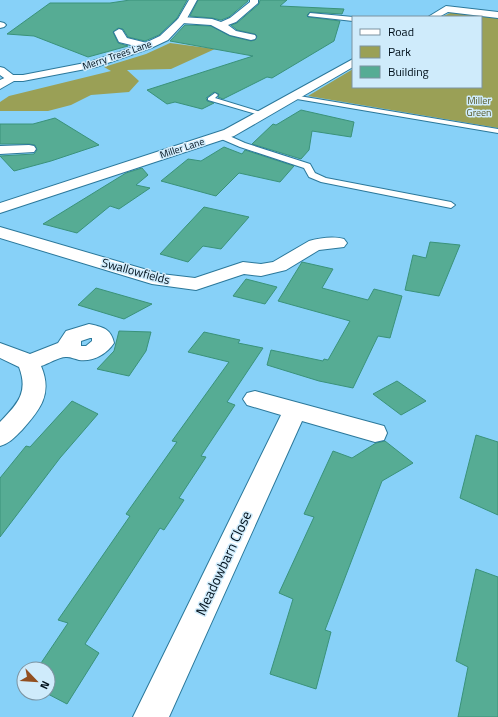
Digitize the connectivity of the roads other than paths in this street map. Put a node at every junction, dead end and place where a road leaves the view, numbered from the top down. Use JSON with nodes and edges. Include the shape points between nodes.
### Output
{"nodes":[{"id":1,"x":193,"y":0,"type":"edge"},
{"id":2,"x":254,"y":0,"type":"edge"},
{"id":3,"x":310,"y":15,"type":"dead end"},
{"id":4,"x":498,"y":15,"type":"edge"},
{"id":5,"x":435,"y":16,"type":"edge"},
{"id":6,"x":352,"y":19,"type":"edge"},
{"id":7,"x":182,"y":20,"type":"junction"},
{"id":8,"x":221,"y":25,"type":"junction"},
{"id":9,"x":119,"y":32,"type":"dead end"},
{"id":10,"x":262,"y":33,"type":"dead end"},
{"id":11,"x":251,"y":38,"type":"junction"},
{"id":12,"x":236,"y":44,"type":"dead end"},
{"id":13,"x":147,"y":46,"type":"junction"},
{"id":14,"x":352,"y":63,"type":"edge"},
{"id":15,"x":0,"y":70,"type":"edge"},
{"id":16,"x":11,"y":78,"type":"junction"},
{"id":17,"x":0,"y":85,"type":"edge"},
{"id":18,"x":216,"y":95,"type":"dead end"},
{"id":19,"x":293,"y":96,"type":"junction"},
{"id":20,"x":263,"y":114,"type":"junction"},
{"id":21,"x":498,"y":131,"type":"edge"},
{"id":22,"x":222,"y":136,"type":"junction"},
{"id":23,"x":29,"y":149,"type":"dead end"},
{"id":24,"x":0,"y":150,"type":"edge"},
{"id":25,"x":451,"y":205,"type":"dead end"},
{"id":26,"x":0,"y":208,"type":"edge"},
{"id":27,"x":0,"y":232,"type":"edge"},
{"id":28,"x":338,"y":243,"type":"dead end"},
{"id":29,"x":69,"y":347,"type":"dead end"},
{"id":30,"x":0,"y":350,"type":"edge"},
{"id":31,"x":28,"y":363,"type":"junction"},
{"id":32,"x":255,"y":399,"type":"dead end"},
{"id":33,"x":295,"y":410,"type":"junction"},
{"id":34,"x":375,"y":433,"type":"dead end"},
{"id":35,"x":0,"y":437,"type":"edge"},
{"id":36,"x":151,"y":717,"type":"edge"}],
"edges":[{"from":1,"to":7,"type":"street","name":"Merry Trees Lane"},
{"from":2,"to":8,"type":"street","via":[[254,3],[234,20]]},
{"from":3,"to":6,"type":"lane"},
{"from":4,"to":5,"type":"street","via":[[446,10]]},
{"from":7,"to":8,"type":"street"},
{"from":7,"to":13,"type":"street","name":"Merry Trees Lane","via":[[164,38]]},
{"from":8,"to":11,"type":"street","via":[[233,33]]},
{"from":9,"to":13,"type":"street","via":[[123,40]]},
{"from":10,"to":11,"type":"street"},
{"from":11,"to":12,"type":"street"},
{"from":13,"to":16,"type":"street","name":"Merry Trees Lane","via":[[92,66]]},
{"from":14,"to":19,"type":"street","name":"Miller Lane"},
{"from":15,"to":16,"type":"street"},
{"from":16,"to":17,"type":"street","name":"Merry Trees Lane"},
{"from":18,"to":20,"type":"lane","via":[[210,99]]},
{"from":19,"to":20,"type":"street","name":"Miller Lane"},
{"from":19,"to":21,"type":"lane"},
{"from":20,"to":22,"type":"street","name":"Miller Lane"},
{"from":22,"to":25,"type":"lane","via":[[307,166],[312,175],[324,180]]},
{"from":22,"to":26,"type":"street","name":"Miller Lane"},
{"from":23,"to":24,"type":"street"},
{"from":27,"to":28,"type":"street","name":"Swallowfields","via":[[159,280],[196,284],[243,268],[261,270],[279,266],[315,245]]},
{"from":29,"to":31,"type":"street"},
{"from":30,"to":31,"type":"street"},
{"from":31,"to":35,"type":"street","via":[[35,379],[30,406]]},
{"from":32,"to":33,"type":"street"},
{"from":33,"to":34,"type":"street"},
{"from":33,"to":36,"type":"street","name":"Meadowbarn Close"}]}
